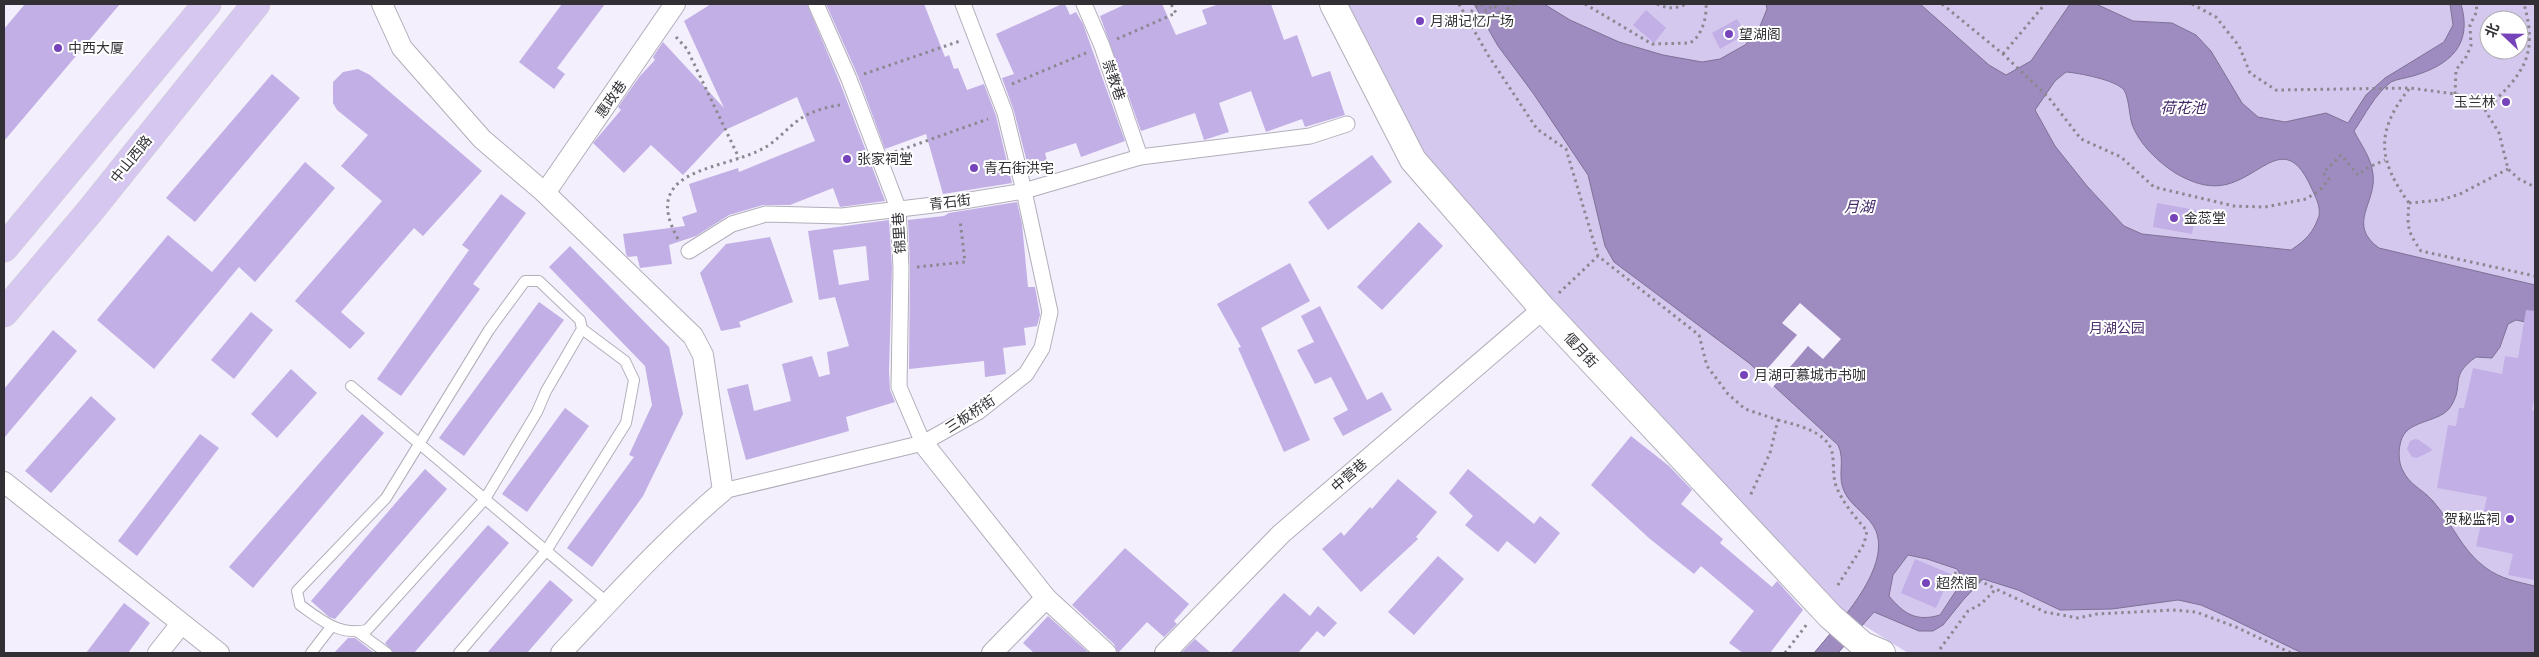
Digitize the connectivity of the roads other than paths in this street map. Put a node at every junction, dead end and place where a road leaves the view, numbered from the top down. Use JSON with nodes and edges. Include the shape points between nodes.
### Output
{"nodes":[{"id":1,"x":207,"y":4,"type":"edge"},
{"id":2,"x":256,"y":4,"type":"edge"},
{"id":3,"x":382,"y":4,"type":"edge"},
{"id":4,"x":675,"y":4,"type":"edge"},
{"id":5,"x":816,"y":4,"type":"edge"},
{"id":6,"x":963,"y":4,"type":"edge"},
{"id":7,"x":1084,"y":4,"type":"edge"},
{"id":8,"x":1332,"y":4,"type":"edge"},
{"id":9,"x":1347,"y":124,"type":"dead end"},
{"id":10,"x":1140,"y":157,"type":"junction"},
{"id":11,"x":1024,"y":191,"type":"junction"},
{"id":12,"x":545,"y":193,"type":"junction"},
{"id":13,"x":898,"y":208,"type":"junction"},
{"id":14,"x":4,"y":248,"type":"edge"},
{"id":15,"x":689,"y":251,"type":"road end"},
{"id":16,"x":1548,"y":304,"type":"junction"},
{"id":17,"x":4,"y":313,"type":"edge"},
{"id":18,"x":582,"y":330,"type":"junction"},
{"id":19,"x":351,"y":386,"type":"dead end"},
{"id":20,"x":418,"y":442,"type":"junction"},
{"id":21,"x":923,"y":443,"type":"junction"},
{"id":22,"x":4,"y":482,"type":"edge"},
{"id":23,"x":723,"y":491,"type":"junction"},
{"id":24,"x":485,"y":499,"type":"junction"},
{"id":25,"x":546,"y":551,"type":"junction"},
{"id":26,"x":1046,"y":598,"type":"junction"},
{"id":27,"x":608,"y":603,"type":"junction"},
{"id":28,"x":181,"y":624,"type":"junction"},
{"id":29,"x":331,"y":627,"type":"junction"},
{"id":30,"x":358,"y":632,"type":"junction"},
{"id":31,"x":1873,"y":650,"type":"edge"},
{"id":32,"x":158,"y":653,"type":"edge"},
{"id":33,"x":219,"y":653,"type":"edge"},
{"id":34,"x":311,"y":653,"type":"edge"},
{"id":35,"x":388,"y":653,"type":"edge"},
{"id":36,"x":459,"y":653,"type":"edge"},
{"id":37,"x":560,"y":653,"type":"edge"},
{"id":38,"x":992,"y":653,"type":"edge"},
{"id":39,"x":1106,"y":653,"type":"edge"},
{"id":40,"x":1165,"y":653,"type":"edge"}],
"edges":[{"from":1,"to":14,"type":"main road"},
{"from":2,"to":17,"type":"main road","name":"中山西路"},
{"from":3,"to":12,"type":"street","via":[[402,48],[482,139]]},
{"from":4,"to":12,"type":"street","name":"惠政巷"},
{"from":5,"to":13,"type":"street","name":"锦里巷","via":[[849,79]]},
{"from":6,"to":11,"type":"street","via":[[1005,113]]},
{"from":7,"to":10,"type":"street","name":"崇教巷"},
{"from":8,"to":16,"type":"street","name":"偃月街","via":[[1413,160]]},
{"from":9,"to":10,"type":"street","name":"青石街","via":[[1310,136]]},
{"from":10,"to":11,"type":"street","name":"青石街"},
{"from":11,"to":13,"type":"street","name":"青石街"},
{"from":11,"to":21,"type":"street","name":"三板桥街","via":[[1050,312],[1042,348],[1026,374],[999,396],[978,412]]},
{"from":12,"to":23,"type":"street","via":[[700,345]]},
{"from":13,"to":15,"type":"street","name":"青石街","via":[[842,216],[766,214],[732,224]]},
{"from":13,"to":21,"type":"street","name":"锦里巷","via":[[901,268],[899,387]]},
{"from":16,"to":31,"type":"street","name":"偃月街","via":[[1825,611]]},
{"from":16,"to":40,"type":"street","name":"中营巷","via":[[1281,534]]},
{"from":18,"to":20,"type":"lane","via":[[580,320],[539,281],[525,281],[489,330]]},
{"from":18,"to":24,"type":"lane"},
{"from":18,"to":25,"type":"lane","via":[[625,361],[634,380],[626,423]]},
{"from":19,"to":20,"type":"lane"},
{"from":20,"to":24,"type":"lane"},
{"from":20,"to":29,"type":"lane","via":[[386,498],[298,591],[300,605]]},
{"from":21,"to":23,"type":"street","name":"三板桥街"},
{"from":21,"to":26,"type":"street"},
{"from":22,"to":28,"type":"street"},
{"from":23,"to":27,"type":"street"},
{"from":24,"to":25,"type":"lane"},
{"from":24,"to":30,"type":"lane","via":[[367,630]]},
{"from":25,"to":27,"type":"lane"},
{"from":25,"to":36,"type":"lane"},
{"from":26,"to":38,"type":"street"},
{"from":26,"to":39,"type":"street"},
{"from":27,"to":37,"type":"street"},
{"from":28,"to":32,"type":"street"},
{"from":28,"to":33,"type":"street"},
{"from":29,"to":30,"type":"lane"},
{"from":29,"to":34,"type":"lane"},
{"from":30,"to":35,"type":"lane"}]}
